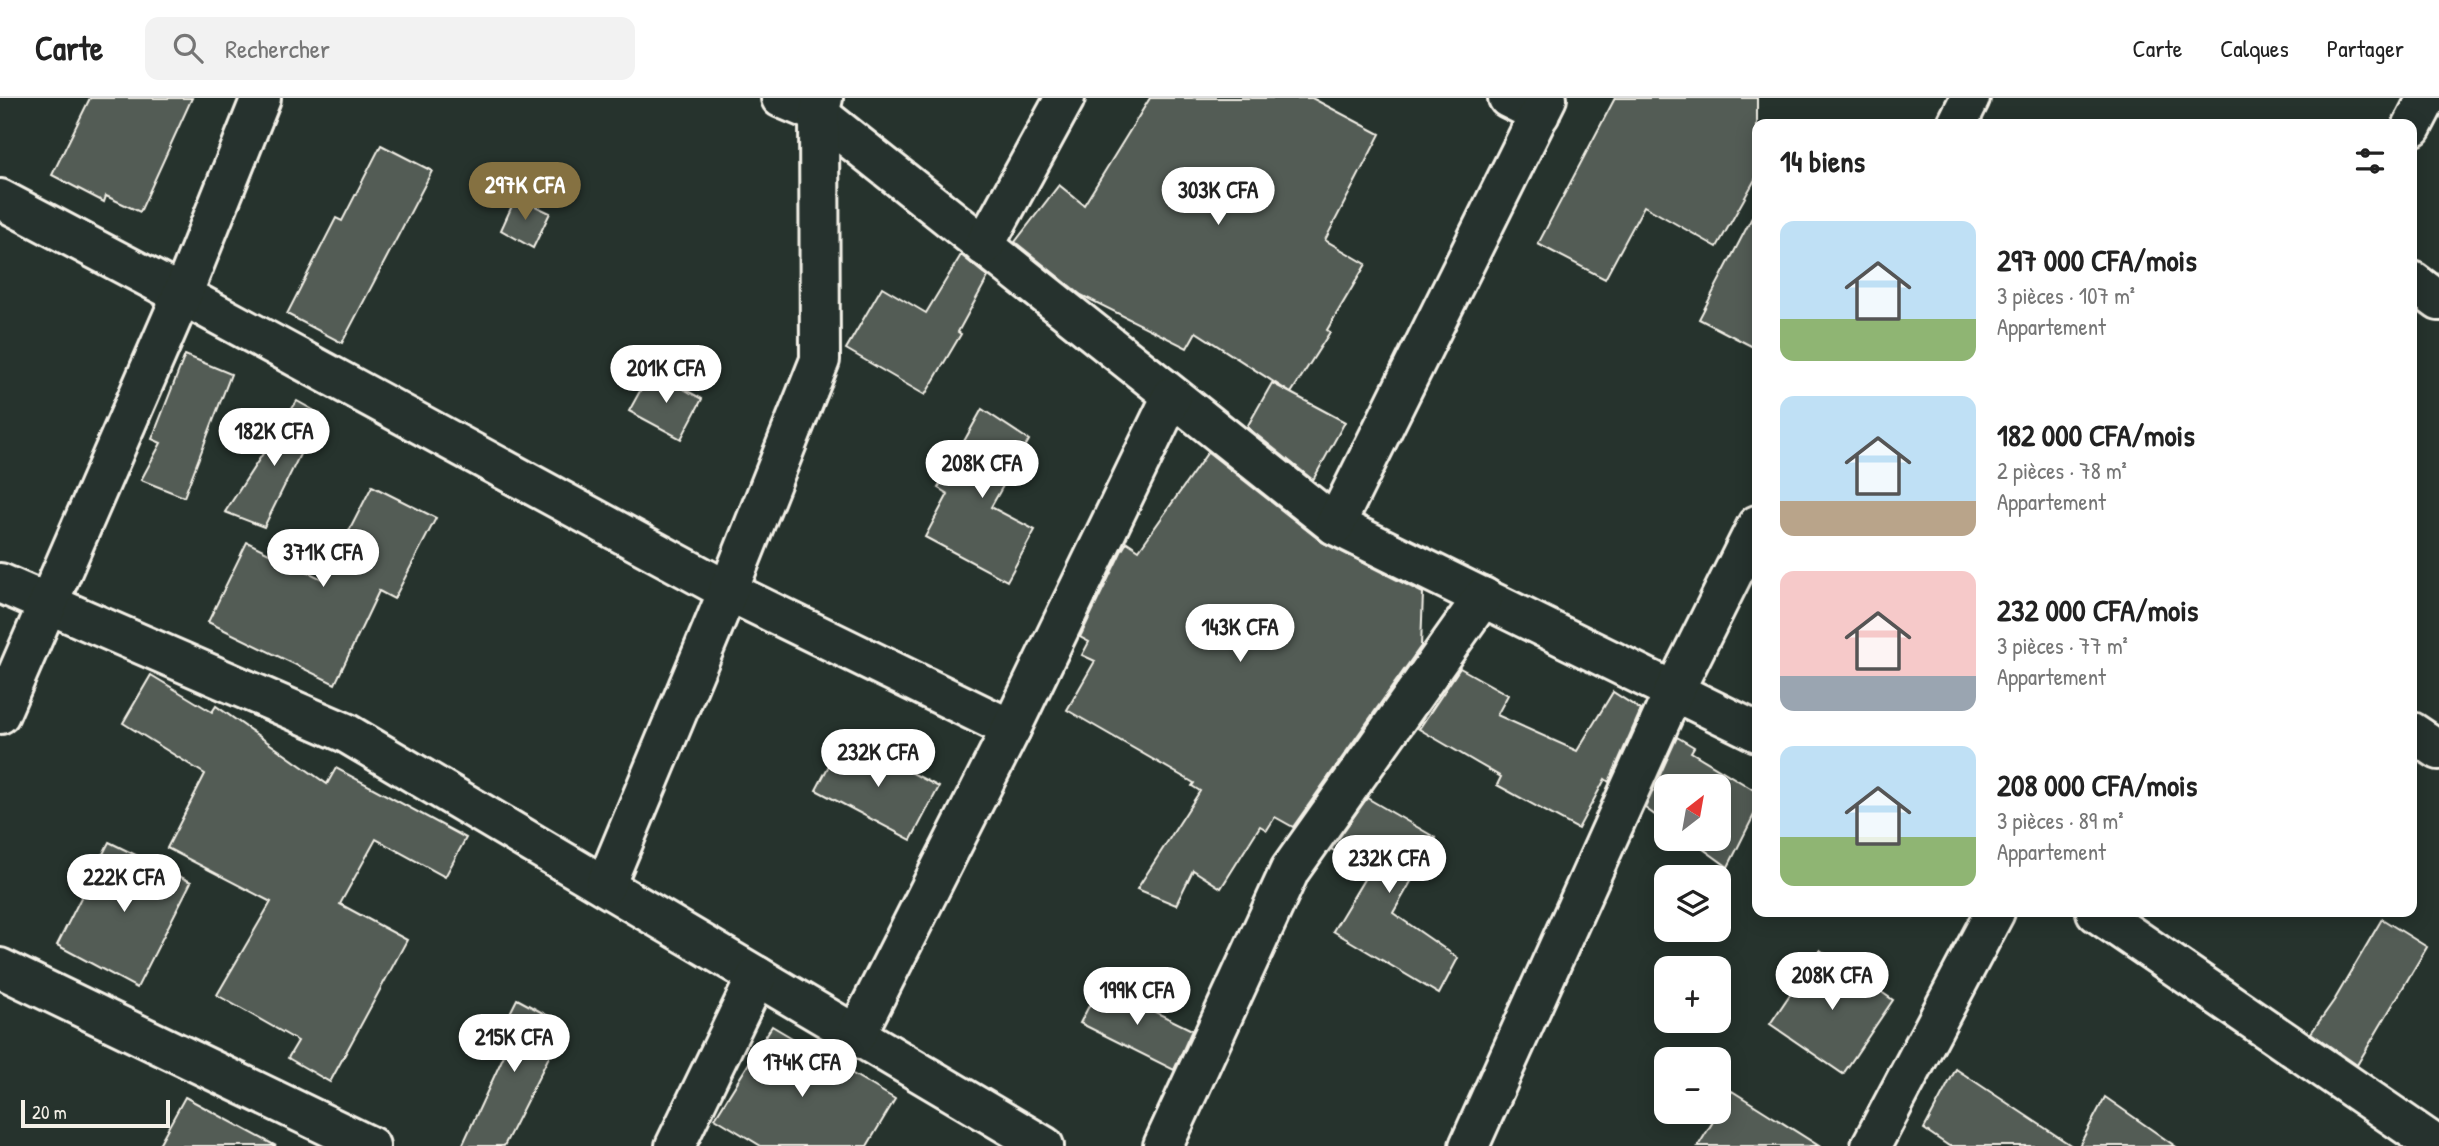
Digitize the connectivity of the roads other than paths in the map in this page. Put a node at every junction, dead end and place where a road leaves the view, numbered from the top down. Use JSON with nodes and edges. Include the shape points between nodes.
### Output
{"nodes":[{"id":1,"x":261,"y":98,"type":"edge"},
{"id":2,"x":781,"y":98,"type":"edge"},
{"id":3,"x":1065,"y":98,"type":"edge"},
{"id":4,"x":1970,"y":98,"type":"edge"},
{"id":5,"x":2427,"y":98,"type":"edge"},
{"id":6,"x":1532,"y":103,"type":"edge"},
{"id":7,"x":821,"y":106,"type":"edge"},
{"id":8,"x":1960,"y":119,"type":"edge"},
{"id":9,"x":2416,"y":119,"type":"edge"},
{"id":10,"x":0,"y":199,"type":"edge"},
{"id":11,"x":984,"y":246,"type":"junction"},
{"id":12,"x":2417,"y":285,"type":"edge"},
{"id":13,"x":182,"y":295,"type":"junction"},
{"id":14,"x":2439,"y":301,"type":"edge"},
{"id":15,"x":1172,"y":396,"type":"junction"},
{"id":16,"x":1335,"y":525,"type":"junction"},
{"id":17,"x":1752,"y":535,"type":"edge"},
{"id":18,"x":0,"y":583,"type":"edge"},
{"id":19,"x":728,"y":591,"type":"junction"},
{"id":20,"x":1483,"y":597,"type":"junction"},
{"id":21,"x":48,"y":604,"type":"junction"},
{"id":22,"x":1674,"y":691,"type":"junction"},
{"id":23,"x":0,"y":713,"type":"edge"},
{"id":24,"x":1012,"y":729,"type":"junction"},
{"id":25,"x":1752,"y":730,"type":"edge"},
{"id":26,"x":2417,"y":735,"type":"edge"},
{"id":27,"x":2439,"y":750,"type":"edge"},
{"id":28,"x":605,"y":886,"type":"junction"},
{"id":29,"x":1992,"y":917,"type":"edge"},
{"id":30,"x":2103,"y":917,"type":"edge"},
{"id":31,"x":0,"y":968,"type":"edge"},
{"id":32,"x":757,"y":976,"type":"junction"},
{"id":33,"x":856,"y":1035,"type":"junction"},
{"id":34,"x":370,"y":1146,"type":"edge"},
{"id":35,"x":675,"y":1146,"type":"edge"},
{"id":36,"x":1044,"y":1146,"type":"edge"},
{"id":37,"x":1163,"y":1146,"type":"edge"},
{"id":38,"x":1469,"y":1146,"type":"edge"},
{"id":39,"x":1871,"y":1146,"type":"edge"},
{"id":40,"x":2437,"y":1146,"type":"edge"}],
"edges":[{"from":1,"to":13,"type":"street"},
{"from":2,"to":7,"type":"street"},
{"from":3,"to":11,"type":"street"},
{"from":4,"to":8,"type":"street"},
{"from":5,"to":9,"type":"street"},
{"from":6,"to":16,"type":"street"},
{"from":7,"to":11,"type":"street"},
{"from":7,"to":19,"type":"street","via":[[820,360]]},
{"from":10,"to":13,"type":"street"},
{"from":11,"to":15,"type":"street"},
{"from":12,"to":14,"type":"street"},
{"from":13,"to":19,"type":"street"},
{"from":13,"to":21,"type":"street"},
{"from":15,"to":16,"type":"street"},
{"from":15,"to":24,"type":"street"},
{"from":16,"to":20,"type":"street"},
{"from":17,"to":22,"type":"street"},
{"from":18,"to":21,"type":"street"},
{"from":19,"to":24,"type":"street"},
{"from":19,"to":28,"type":"street"},
{"from":20,"to":22,"type":"street"},
{"from":20,"to":37,"type":"street","via":[[1290,870]]},
{"from":21,"to":23,"type":"street"},
{"from":21,"to":28,"type":"street","via":[[346,733]]},
{"from":22,"to":25,"type":"street"},
{"from":22,"to":38,"type":"street"},
{"from":24,"to":33,"type":"street"},
{"from":26,"to":27,"type":"street"},
{"from":28,"to":32,"type":"street"},
{"from":29,"to":39,"type":"street"},
{"from":30,"to":40,"type":"street"},
{"from":31,"to":34,"type":"street"},
{"from":32,"to":33,"type":"street"},
{"from":32,"to":35,"type":"street"},
{"from":33,"to":36,"type":"street"}]}
